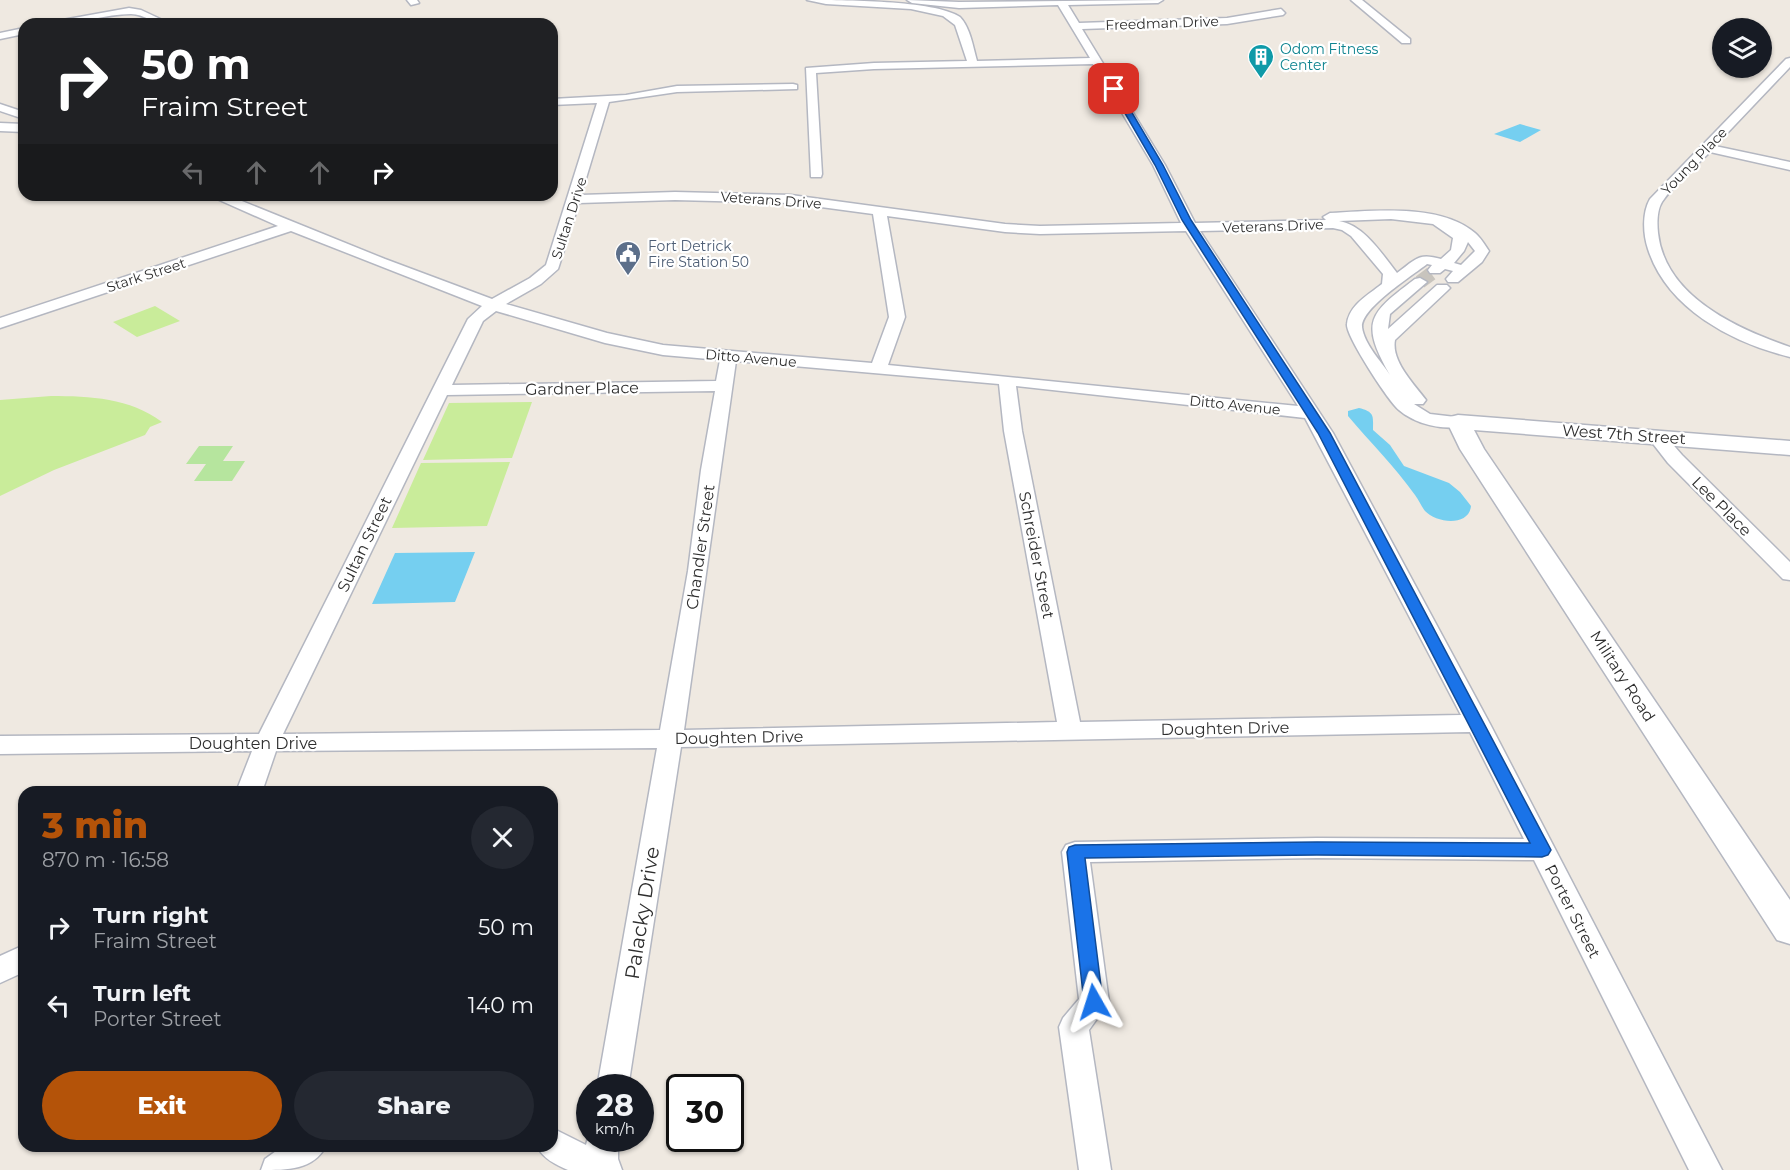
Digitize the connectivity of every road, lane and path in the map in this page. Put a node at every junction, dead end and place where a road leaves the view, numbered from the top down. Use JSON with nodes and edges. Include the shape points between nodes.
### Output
{"nodes":[{"id":1,"x":812,"y":0,"type":"edge"},
{"id":2,"x":912,"y":0,"type":"edge"},
{"id":3,"x":1158,"y":0,"type":"edge"},
{"id":4,"x":1356,"y":0,"type":"edge"},
{"id":5,"x":1061,"y":1,"type":"edge"},
{"id":6,"x":1278,"y":11,"type":"dead end"},
{"id":7,"x":90,"y":18,"type":"edge"},
{"id":8,"x":152,"y":18,"type":"edge"},
{"id":9,"x":1076,"y":26,"type":"junction"},
{"id":10,"x":18,"y":32,"type":"edge"},
{"id":11,"x":0,"y":36,"type":"edge"},
{"id":12,"x":1406,"y":41,"type":"dead end"},
{"id":13,"x":1097,"y":61,"type":"junction"},
{"id":14,"x":1790,"y":61,"type":"edge"},
{"id":15,"x":973,"y":64,"type":"junction"},
{"id":16,"x":793,"y":87,"type":"dead end"},
{"id":17,"x":604,"y":100,"type":"junction"},
{"id":18,"x":558,"y":102,"type":"edge"},
{"id":19,"x":0,"y":107,"type":"edge"},
{"id":20,"x":18,"y":113,"type":"edge"},
{"id":21,"x":18,"y":116,"type":"edge"},
{"id":22,"x":5,"y":127,"type":"edge"},
{"id":23,"x":1707,"y":148,"type":"junction"},
{"id":24,"x":1790,"y":166,"type":"edge"},
{"id":25,"x":816,"y":174,"type":"dead end"},
{"id":26,"x":575,"y":199,"type":"junction"},
{"id":27,"x":230,"y":201,"type":"edge"},
{"id":28,"x":879,"y":210,"type":"junction"},
{"id":29,"x":1441,"y":223,"type":"junction"},
{"id":30,"x":1189,"y":224,"type":"junction"},
{"id":31,"x":291,"y":226,"type":"junction"},
{"id":32,"x":1432,"y":273,"type":"junction"},
{"id":33,"x":1453,"y":279,"type":"junction"},
{"id":34,"x":1390,"y":285,"type":"junction"},
{"id":35,"x":492,"y":304,"type":"junction"},
{"id":36,"x":0,"y":323,"type":"edge"},
{"id":37,"x":1385,"y":348,"type":"junction"},
{"id":38,"x":1790,"y":352,"type":"edge"},
{"id":39,"x":729,"y":356,"type":"junction"},
{"id":40,"x":879,"y":368,"type":"junction"},
{"id":41,"x":1007,"y":380,"type":"junction"},
{"id":42,"x":724,"y":387,"type":"junction"},
{"id":43,"x":440,"y":390,"type":"junction"},
{"id":44,"x":1311,"y":413,"type":"junction"},
{"id":45,"x":1450,"y":422,"type":"junction"},
{"id":46,"x":1656,"y":436,"type":"junction"},
{"id":47,"x":1790,"y":447,"type":"edge"},
{"id":48,"x":1790,"y":574,"type":"edge"},
{"id":49,"x":1478,"y":724,"type":"junction"},
{"id":50,"x":1070,"y":730,"type":"junction"},
{"id":51,"x":670,"y":739,"type":"junction"},
{"id":52,"x":267,"y":743,"type":"junction"},
{"id":53,"x":0,"y":745,"type":"edge"},
{"id":54,"x":251,"y":786,"type":"edge"},
{"id":55,"x":1542,"y":850,"type":"junction"},
{"id":56,"x":1790,"y":929,"type":"edge"},
{"id":57,"x":18,"y":960,"type":"edge"},
{"id":58,"x":0,"y":971,"type":"edge"},
{"id":59,"x":615,"y":1074,"type":"edge"},
{"id":60,"x":558,"y":1147,"type":"edge"},
{"id":61,"x":302,"y":1152,"type":"edge"},
{"id":62,"x":603,"y":1159,"type":"edge"},
{"id":63,"x":277,"y":1170,"type":"edge"},
{"id":64,"x":1095,"y":1170,"type":"edge"},
{"id":65,"x":1706,"y":1170,"type":"edge"}],
"edges":[{"from":1,"to":15,"type":"street","via":[[903,3],[943,12],[958,21]]},
{"from":2,"to":5,"type":"street","name":"Freedman Drive","via":[[959,5]]},
{"from":3,"to":5,"type":"street","name":"Freedman Drive"},
{"from":4,"to":12,"type":"street"},
{"from":5,"to":9,"type":"street","name":"Porter Street"},
{"from":6,"to":9,"type":"street","name":"Freedman Drive","via":[[1279,14],[1227,21]]},
{"from":7,"to":8,"type":"street","via":[[129,11]]},
{"from":9,"to":13,"type":"street","name":"Porter Street"},
{"from":10,"to":11,"type":"street"},
{"from":13,"to":15,"type":"street"},
{"from":13,"to":30,"type":"street","name":"Porter Street"},
{"from":14,"to":23,"type":"street","name":"Young Place"},
{"from":15,"to":25,"type":"street","via":[[810,70]]},
{"from":16,"to":17,"type":"street","via":[[677,89]]},
{"from":17,"to":18,"type":"street"},
{"from":17,"to":26,"type":"street","name":"Sultan Drive"},
{"from":19,"to":20,"type":"street"},
{"from":21,"to":22,"type":"street"},
{"from":23,"to":24,"type":"street"},
{"from":23,"to":38,"type":"street","name":"Young Place","via":[[1655,202],[1651,216],[1652,245],[1673,283],[1697,308],[1738,333]]},
{"from":26,"to":28,"type":"street","name":"Veterans Drive","via":[[755,198]]},
{"from":26,"to":35,"type":"street","name":"Sultan Drive","via":[[553,266],[540,278]]},
{"from":27,"to":31,"type":"street","name":"Ditto Avenue"},
{"from":28,"to":30,"type":"street","name":"Veterans Drive","via":[[1040,230]]},
{"from":28,"to":40,"type":"street","via":[[897,317]]},
{"from":29,"to":30,"type":"street","name":"Veterans Drive","via":[[1390,215]]},
{"from":29,"to":32,"type":"street","via":[[1460,236],[1462,243]]},
{"from":29,"to":33,"type":"street","name":"Veterans Drive","via":[[1471,235],[1482,251]]},
{"from":30,"to":34,"type":"street","name":"Veterans Drive","via":[[1346,226],[1390,273]]},
{"from":30,"to":44,"type":"street","name":"Porter Street"},
{"from":31,"to":35,"type":"street","name":"Ditto Avenue"},
{"from":31,"to":36,"type":"street","name":"Stark Street"},
{"from":32,"to":33,"type":"street"},
{"from":32,"to":34,"type":"street","via":[[1425,259]]},
{"from":32,"to":37,"type":"street","via":[[1382,314],[1379,324]]},
{"from":33,"to":37,"type":"street","name":"Veterans Drive","via":[[1387,338]]},
{"from":34,"to":45,"type":"street","via":[[1360,309],[1354,326],[1360,343],[1404,406],[1426,418]]},
{"from":35,"to":39,"type":"street","name":"Ditto Avenue","via":[[611,341]]},
{"from":35,"to":43,"type":"street","name":"Sultan Street","via":[[476,319]]},
{"from":37,"to":45,"type":"street","via":[[1424,408]]},
{"from":39,"to":40,"type":"street","name":"Ditto Avenue"},
{"from":39,"to":42,"type":"street","name":"Chandler Street"},
{"from":40,"to":41,"type":"street","name":"Ditto Avenue"},
{"from":41,"to":44,"type":"street","name":"Ditto Avenue"},
{"from":41,"to":50,"type":"street","name":"Schreider Street","via":[[1013,431]]},
{"from":42,"to":43,"type":"street","name":"Gardner Place"},
{"from":42,"to":51,"type":"street","name":"Chandler Street"},
{"from":43,"to":52,"type":"street","name":"Sultan Street"},
{"from":44,"to":49,"type":"street","name":"Porter Street"},
{"from":45,"to":46,"type":"street","name":"West 7th Street"},
{"from":45,"to":56,"type":"street","name":"Military Road","via":[[1472,449]]},
{"from":46,"to":47,"type":"street","name":"West 7th Street"},
{"from":46,"to":48,"type":"street","name":"Lee Place"},
{"from":49,"to":50,"type":"street","name":"Doughten Drive"},
{"from":49,"to":55,"type":"street","name":"Porter Street"},
{"from":50,"to":51,"type":"street","name":"Doughten Drive"},
{"from":51,"to":52,"type":"street","name":"Doughten Drive"},
{"from":51,"to":59,"type":"street","name":"Palacky Drive"},
{"from":52,"to":53,"type":"street","name":"Doughten Drive"},
{"from":52,"to":54,"type":"street","name":"Sultan Street"},
{"from":55,"to":64,"type":"street","via":[[1075,852],[1094,1002],[1074,1028]]},
{"from":55,"to":65,"type":"street","name":"Porter Street"},
{"from":57,"to":58,"type":"street"},
{"from":60,"to":62,"type":"street","via":[[573,1156]]},
{"from":61,"to":63,"type":"street"}]}
